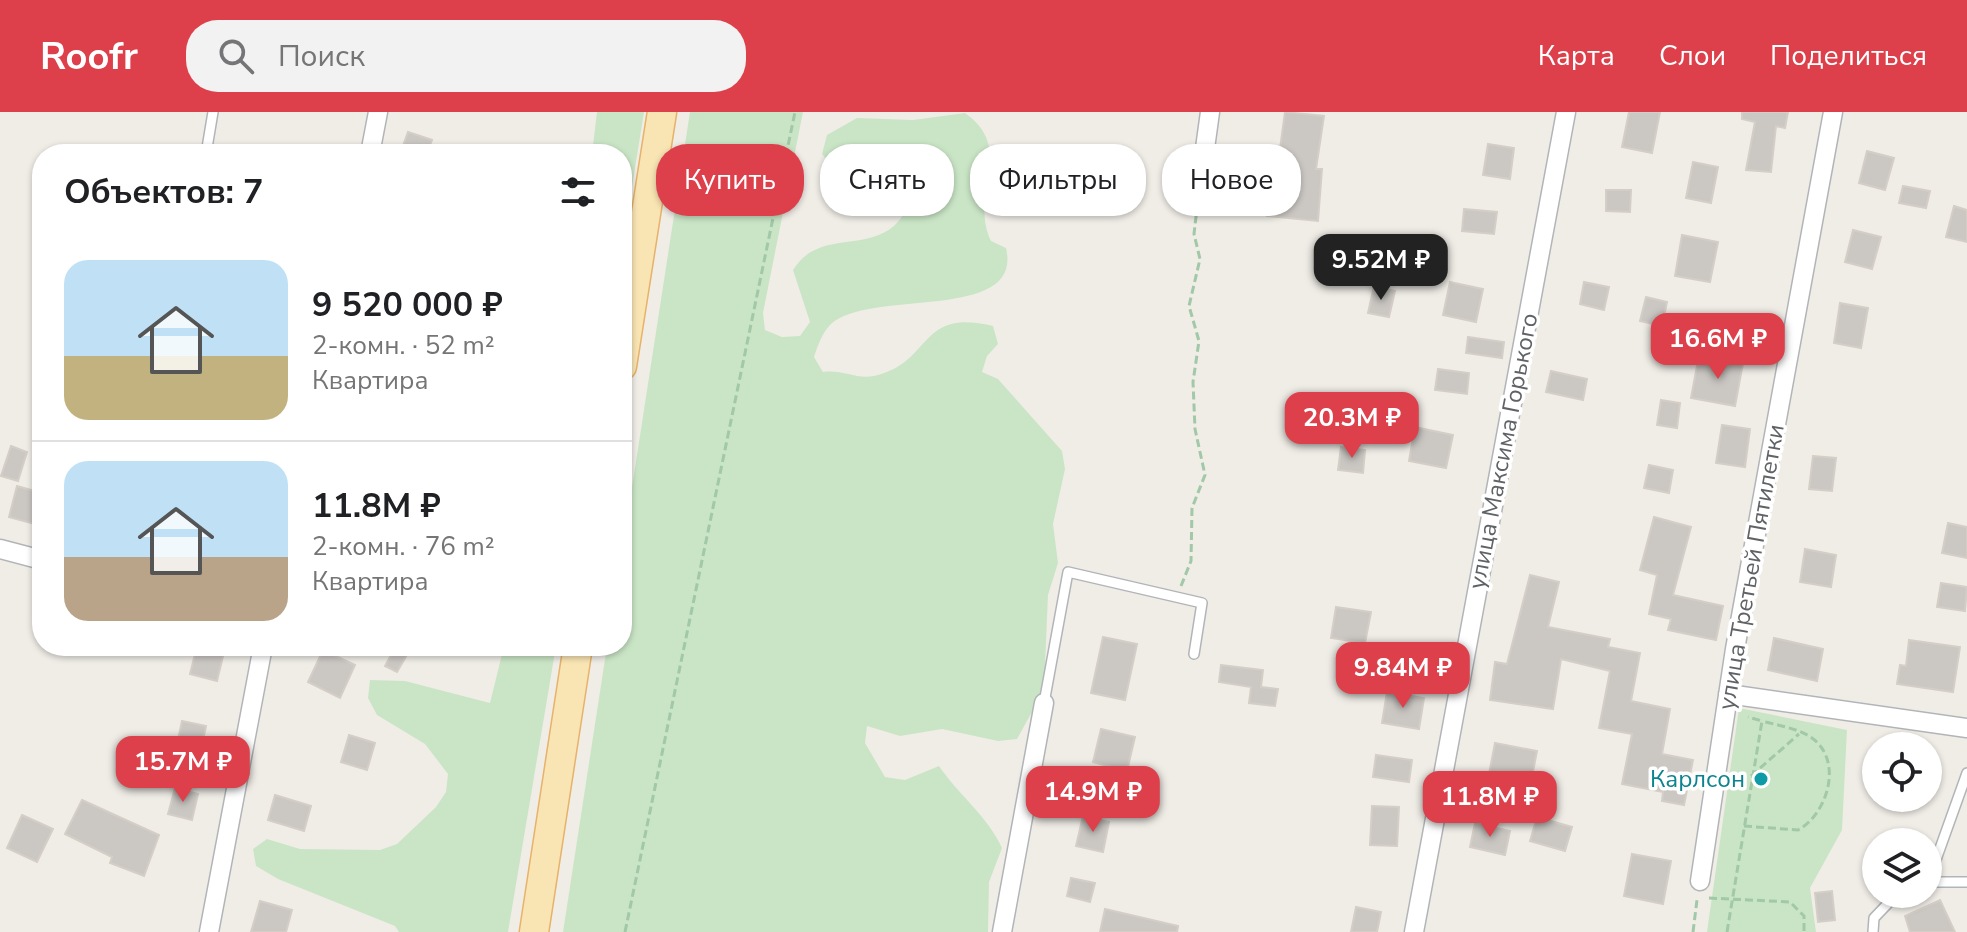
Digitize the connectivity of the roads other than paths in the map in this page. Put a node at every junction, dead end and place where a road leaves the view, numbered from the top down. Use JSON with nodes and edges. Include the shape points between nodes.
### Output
{"nodes":[{"id":1,"x":213,"y":112,"type":"edge"},
{"id":2,"x":378,"y":112,"type":"edge"},
{"id":3,"x":662,"y":112,"type":"edge"},
{"id":4,"x":1210,"y":112,"type":"edge"},
{"id":5,"x":1566,"y":112,"type":"edge"},
{"id":6,"x":1833,"y":112,"type":"edge"},
{"id":7,"x":208,"y":144,"type":"edge"},
{"id":8,"x":372,"y":144,"type":"edge"},
{"id":9,"x":1206,"y":144,"type":"edge"},
{"id":10,"x":632,"y":302,"type":"edge"},
{"id":11,"x":0,"y":549,"type":"edge"},
{"id":12,"x":32,"y":557,"type":"edge"},
{"id":13,"x":1194,"y":654,"type":"dead end"},
{"id":14,"x":261,"y":656,"type":"edge"},
{"id":15,"x":576,"y":656,"type":"edge"},
{"id":16,"x":1727,"y":702,"type":"junction"},
{"id":17,"x":1044,"y":703,"type":"joint"},
{"id":18,"x":1967,"y":728,"type":"edge"},
{"id":19,"x":1967,"y":773,"type":"edge"},
{"id":20,"x":1942,"y":843,"type":"edge"},
{"id":21,"x":1942,"y":882,"type":"edge"},
{"id":22,"x":1967,"y":882,"type":"edge"},
{"id":23,"x":1698,"y":889,"type":"road end"},
{"id":24,"x":1884,"y":908,"type":"edge"},
{"id":25,"x":209,"y":932,"type":"edge"},
{"id":26,"x":534,"y":932,"type":"edge"},
{"id":27,"x":1002,"y":932,"type":"edge"},
{"id":28,"x":1414,"y":932,"type":"edge"},
{"id":29,"x":1873,"y":932,"type":"edge"}],
"edges":[{"from":1,"to":7,"type":"lane"},
{"from":2,"to":8,"type":"street"},
{"from":3,"to":10,"type":"main road"},
{"from":4,"to":9,"type":"street"},
{"from":5,"to":28,"type":"street","name":"улица Максима Горького"},
{"from":6,"to":16,"type":"street","name":"улица Третьей Пятилетки"},
{"from":11,"to":12,"type":"street"},
{"from":13,"to":17,"type":"lane","via":[[1202,603],[1068,572]]},
{"from":14,"to":25,"type":"street"},
{"from":15,"to":26,"type":"main road"},
{"from":16,"to":18,"type":"street"},
{"from":16,"to":23,"type":"street","name":"улица Третьей Пятилетки"},
{"from":17,"to":27,"type":"street"},
{"from":19,"to":20,"type":"lane"},
{"from":21,"to":22,"type":"lane"},
{"from":24,"to":29,"type":"lane","via":[[1874,918]]}]}
